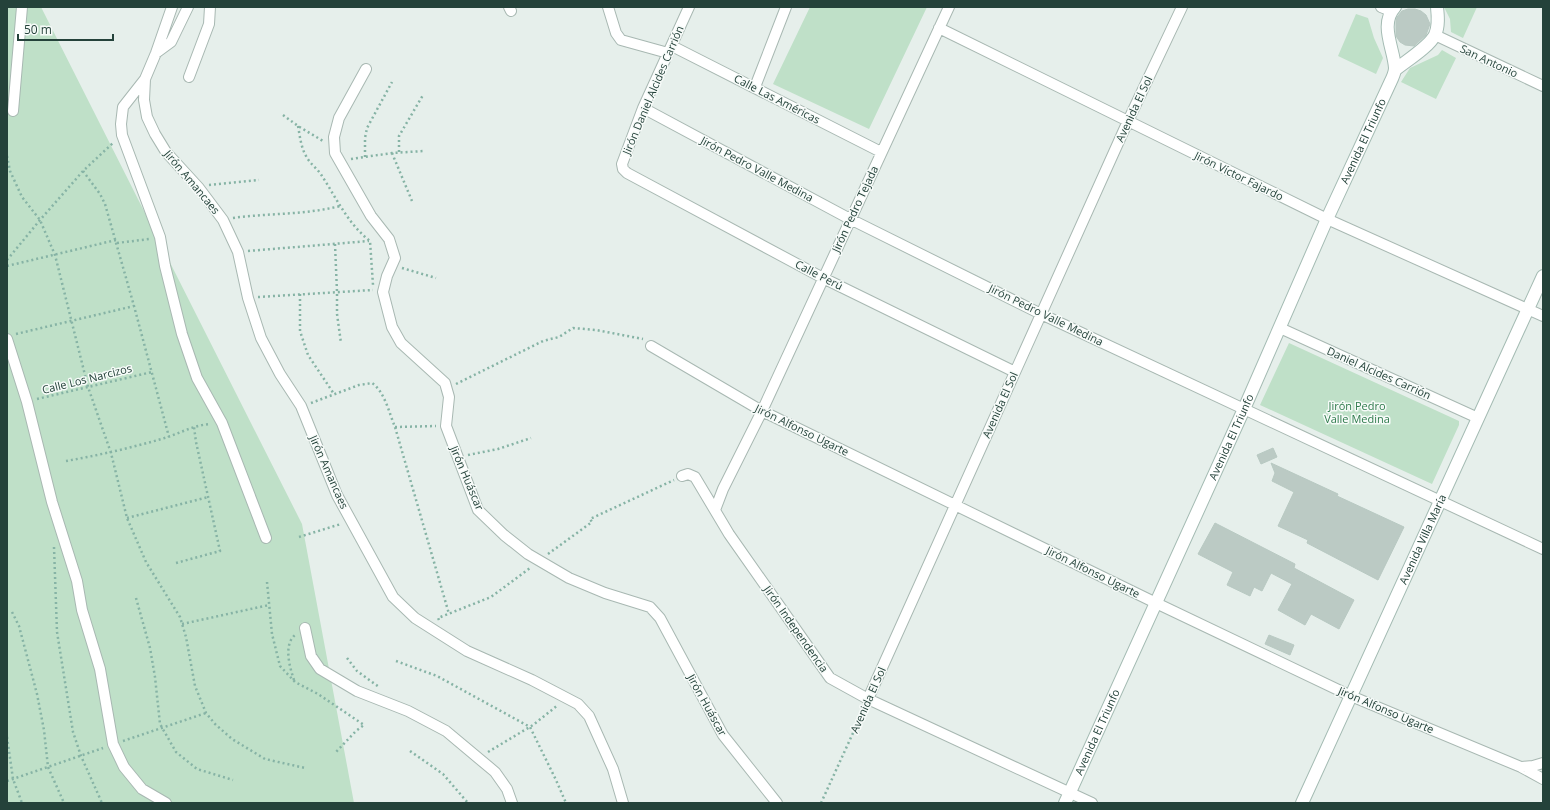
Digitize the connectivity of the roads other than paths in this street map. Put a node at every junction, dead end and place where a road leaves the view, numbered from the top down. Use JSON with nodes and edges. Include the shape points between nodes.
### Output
{"nodes":[{"id":1,"x":22,"y":7,"type":"edge"},
{"id":2,"x":172,"y":7,"type":"edge"},
{"id":3,"x":188,"y":7,"type":"edge"},
{"id":4,"x":210,"y":7,"type":"edge"},
{"id":5,"x":608,"y":7,"type":"edge"},
{"id":6,"x":689,"y":7,"type":"edge"},
{"id":7,"x":786,"y":7,"type":"edge"},
{"id":8,"x":949,"y":7,"type":"edge"},
{"id":9,"x":1182,"y":7,"type":"edge"},
{"id":10,"x":1437,"y":7,"type":"edge"},
{"id":11,"x":1389,"y":8,"type":"edge"},
{"id":12,"x":939,"y":28,"type":"junction"},
{"id":13,"x":1435,"y":35,"type":"junction"},
{"id":14,"x":670,"y":50,"type":"junction"},
{"id":15,"x":156,"y":53,"type":"junction"},
{"id":16,"x":366,"y":69,"type":"dead end"},
{"id":17,"x":1395,"y":70,"type":"junction"},
{"id":18,"x":189,"y":77,"type":"dead end"},
{"id":19,"x":145,"y":79,"type":"junction"},
{"id":20,"x":1543,"y":86,"type":"edge"},
{"id":21,"x":755,"y":87,"type":"junction"},
{"id":22,"x":643,"y":108,"type":"junction"},
{"id":23,"x":13,"y":111,"type":"dead end"},
{"id":24,"x":1128,"y":121,"type":"junction"},
{"id":25,"x":882,"y":152,"type":"junction"},
{"id":26,"x":627,"y":172,"type":"joint"},
{"id":27,"x":850,"y":219,"type":"junction"},
{"id":28,"x":1327,"y":219,"type":"junction"},
{"id":29,"x":1543,"y":276,"type":"edge"},
{"id":30,"x":823,"y":278,"type":"junction"},
{"id":31,"x":1528,"y":310,"type":"junction"},
{"id":32,"x":1041,"y":314,"type":"junction"},
{"id":33,"x":1543,"y":316,"type":"edge"},
{"id":34,"x":1280,"y":328,"type":"junction"},
{"id":35,"x":11,"y":337,"type":"edge"},
{"id":36,"x":651,"y":346,"type":"road end"},
{"id":37,"x":1015,"y":372,"type":"junction"},
{"id":38,"x":1244,"y":409,"type":"junction"},
{"id":39,"x":762,"y":411,"type":"junction"},
{"id":40,"x":1478,"y":418,"type":"junction"},
{"id":41,"x":682,"y":476,"type":"road end"},
{"id":42,"x":1441,"y":502,"type":"junction"},
{"id":43,"x":955,"y":505,"type":"junction"},
{"id":44,"x":715,"y":510,"type":"junction"},
{"id":45,"x":266,"y":538,"type":"dead end"},
{"id":46,"x":1543,"y":548,"type":"edge"},
{"id":47,"x":1156,"y":603,"type":"junction"},
{"id":48,"x":305,"y":628,"type":"road end"},
{"id":49,"x":1351,"y":696,"type":"junction"},
{"id":50,"x":868,"y":699,"type":"junction"},
{"id":51,"x":1543,"y":763,"type":"edge"},
{"id":52,"x":1521,"y":767,"type":"junction"},
{"id":53,"x":1543,"y":779,"type":"edge"},
{"id":54,"x":1068,"y":798,"type":"edge"},
{"id":55,"x":166,"y":803,"type":"edge"},
{"id":56,"x":512,"y":803,"type":"edge"},
{"id":57,"x":623,"y":803,"type":"edge"},
{"id":58,"x":777,"y":803,"type":"edge"},
{"id":59,"x":1092,"y":803,"type":"edge"},
{"id":60,"x":1302,"y":803,"type":"edge"}],
"edges":[{"from":1,"to":23,"type":"street"},
{"from":2,"to":15,"type":"street"},
{"from":3,"to":15,"type":"street","via":[[170,42]]},
{"from":4,"to":18,"type":"street","via":[[209,24]]},
{"from":5,"to":14,"type":"street","name":"Calle Las Américas","via":[[621,40]]},
{"from":6,"to":14,"type":"street","name":"Jirón Daniel Alcides Carrión"},
{"from":7,"to":21,"type":"street"},
{"from":8,"to":12,"type":"street","name":"Jirón Pedro Tejada"},
{"from":9,"to":24,"type":"street","name":"Avenida El Sol"},
{"from":10,"to":13,"type":"street","via":[[1438,24]]},
{"from":11,"to":17,"type":"street","via":[[1388,32]]},
{"from":12,"to":24,"type":"street","name":"Jirón Víctor Fajardo"},
{"from":12,"to":25,"type":"street","name":"Jirón Pedro Tejada"},
{"from":13,"to":17,"type":"street","name":"Avenida El Triunfo","via":[[1429,43]]},
{"from":13,"to":20,"type":"street","name":"San Antonio"},
{"from":14,"to":21,"type":"street","name":"Calle Las Américas"},
{"from":14,"to":22,"type":"street","name":"Jirón Daniel Alcides Carrión"},
{"from":15,"to":19,"type":"street"},
{"from":16,"to":58,"type":"street","name":"Jirón Huáscar","via":[[339,118],[334,137],[338,157],[371,216],[389,240],[395,258],[383,292],[392,327],[401,343],[445,383],[449,397],[446,426],[478,510],[504,536],[528,554],[569,578],[650,607],[660,618],[722,735]]},
{"from":17,"to":28,"type":"street","name":"Avenida El Triunfo"},
{"from":19,"to":45,"type":"street","via":[[123,107],[122,135],[160,237],[182,334],[197,378],[222,423]]},
{"from":19,"to":57,"type":"street","name":"Jirón Amancaes","via":[[144,100],[147,117],[155,134],[166,152],[199,188],[223,220],[238,252],[248,298],[261,338],[301,406],[337,495],[393,597],[415,618],[467,651],[578,704],[589,716],[613,769]]},
{"from":21,"to":25,"type":"street","name":"Calle Las Américas"},
{"from":22,"to":26,"type":"street","name":"Jirón Daniel Alcides Carrión","via":[[622,164]]},
{"from":22,"to":27,"type":"street","name":"Jirón Pedro Valle Medina"},
{"from":24,"to":28,"type":"street","name":"Jirón Víctor Fajardo"},
{"from":24,"to":32,"type":"street","name":"Avenida El Sol"},
{"from":25,"to":27,"type":"street","name":"Jirón Pedro Tejada"},
{"from":26,"to":30,"type":"street","name":"Calle Perú"},
{"from":27,"to":30,"type":"street","name":"Jirón Pedro Tejada"},
{"from":27,"to":32,"type":"street","name":"Jirón Pedro Valle Medina"},
{"from":28,"to":31,"type":"street","name":"Jirón Víctor Fajardo"},
{"from":28,"to":34,"type":"street","name":"Avenida El Triunfo"},
{"from":29,"to":31,"type":"street","name":"Avenida Villa María"},
{"from":30,"to":37,"type":"street","name":"Calle Perú"},
{"from":30,"to":39,"type":"street","name":"Jirón Pedro Tejada"},
{"from":31,"to":33,"type":"street","name":"Jirón Víctor Fajardo"},
{"from":31,"to":40,"type":"street","name":"Avenida Villa María"},
{"from":32,"to":37,"type":"street","name":"Avenida El Sol"},
{"from":32,"to":38,"type":"street","name":"Jirón Pedro Valle Medina"},
{"from":34,"to":38,"type":"street","name":"Avenida El Triunfo"},
{"from":34,"to":40,"type":"street","name":"Daniel Alcides Carrión"},
{"from":35,"to":55,"type":"street","via":[[52,502],[77,581],[82,610],[100,669],[113,744],[124,767],[142,789]]},
{"from":36,"to":39,"type":"street","name":"Jirón Alfonso Ugarte"},
{"from":37,"to":43,"type":"street","name":"Avenida El Sol"},
{"from":38,"to":42,"type":"street","name":"Jirón Pedro Valle Medina"},
{"from":38,"to":47,"type":"street","name":"Avenida El Triunfo"},
{"from":39,"to":43,"type":"street","name":"Jirón Alfonso Ugarte"},
{"from":39,"to":44,"type":"street"},
{"from":40,"to":42,"type":"street","name":"Avenida Villa María"},
{"from":41,"to":44,"type":"street","name":"Jirón Independencia","via":[[688,474],[695,478]]},
{"from":42,"to":46,"type":"street","name":"Jirón Pedro Valle Medina"},
{"from":42,"to":49,"type":"street","name":"Avenida Villa María"},
{"from":43,"to":47,"type":"street","name":"Jirón Alfonso Ugarte"},
{"from":43,"to":50,"type":"street","name":"Avenida El Sol"},
{"from":44,"to":50,"type":"street","name":"Jirón Independencia","via":[[729,534],[830,678]]},
{"from":47,"to":49,"type":"street","name":"Jirón Alfonso Ugarte"},
{"from":47,"to":54,"type":"street","name":"Avenida El Triunfo"},
{"from":48,"to":56,"type":"street","via":[[311,656],[320,669],[358,690],[408,711],[446,731],[495,772],[507,788]]},
{"from":49,"to":52,"type":"street","name":"Jirón Alfonso Ugarte"},
{"from":49,"to":60,"type":"street","name":"Avenida Villa María"},
{"from":50,"to":54,"type":"street","name":"Jirón Independencia"},
{"from":51,"to":52,"type":"street"},
{"from":52,"to":53,"type":"street","name":"Jirón Alfonso Ugarte"},
{"from":54,"to":59,"type":"street","name":"Jirón Independencia"}]}
